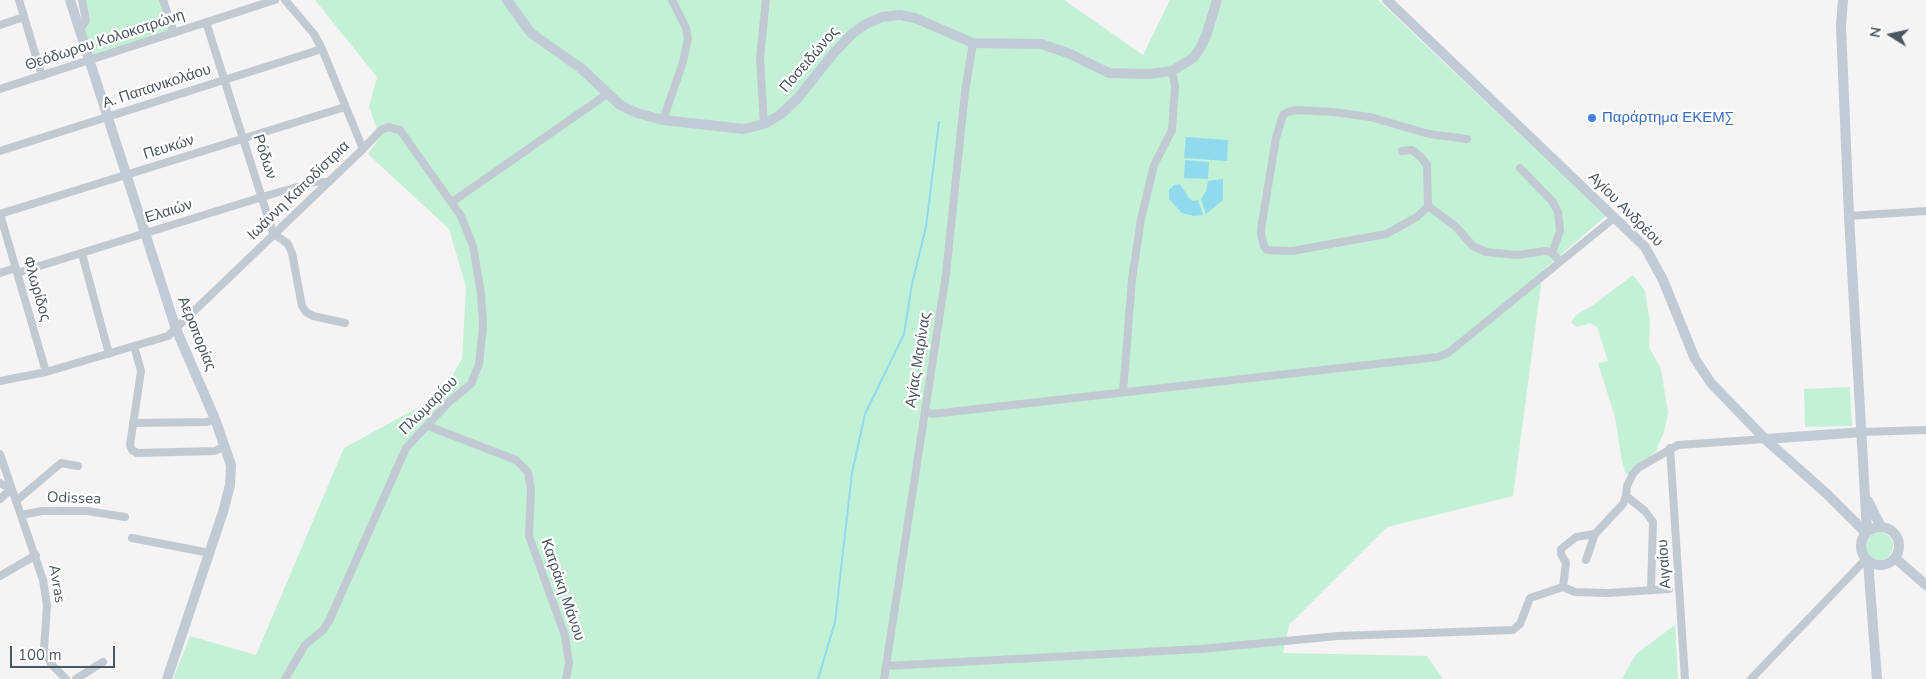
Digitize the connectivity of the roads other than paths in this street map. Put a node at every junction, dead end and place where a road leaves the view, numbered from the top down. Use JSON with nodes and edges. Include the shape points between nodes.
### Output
{"nodes":[{"id":1,"x":19,"y":0,"type":"edge"},
{"id":2,"x":70,"y":0,"type":"edge"},
{"id":3,"x":82,"y":0,"type":"edge"},
{"id":4,"x":164,"y":0,"type":"edge"},
{"id":5,"x":275,"y":0,"type":"edge"},
{"id":6,"x":285,"y":0,"type":"edge"},
{"id":7,"x":507,"y":0,"type":"edge"},
{"id":8,"x":672,"y":0,"type":"edge"},
{"id":9,"x":766,"y":0,"type":"edge"},
{"id":10,"x":1217,"y":0,"type":"edge"},
{"id":11,"x":1387,"y":0,"type":"edge"},
{"id":12,"x":1843,"y":0,"type":"edge"},
{"id":13,"x":24,"y":17,"type":"junction"},
{"id":14,"x":206,"y":22,"type":"junction"},
{"id":15,"x":0,"y":25,"type":"edge"},
{"id":16,"x":80,"y":30,"type":"junction"},
{"id":17,"x":174,"y":33,"type":"junction"},
{"id":18,"x":973,"y":43,"type":"junction"},
{"id":19,"x":322,"y":49,"type":"junction"},
{"id":20,"x":89,"y":60,"type":"junction"},
{"id":21,"x":1172,"y":71,"type":"junction"},
{"id":22,"x":42,"y":76,"type":"junction"},
{"id":23,"x":224,"y":80,"type":"junction"},
{"id":24,"x":0,"y":89,"type":"edge"},
{"id":25,"x":607,"y":94,"type":"junction"},
{"id":26,"x":345,"y":107,"type":"junction"},
{"id":27,"x":108,"y":117,"type":"junction"},
{"id":28,"x":664,"y":120,"type":"junction"},
{"id":29,"x":764,"y":124,"type":"junction"},
{"id":30,"x":243,"y":139,"type":"junction"},
{"id":31,"x":1467,"y":139,"type":"dead end"},
{"id":32,"x":363,"y":149,"type":"junction"},
{"id":33,"x":0,"y":151,"type":"edge"},
{"id":34,"x":1402,"y":151,"type":"dead end"},
{"id":35,"x":1520,"y":168,"type":"dead end"},
{"id":36,"x":126,"y":175,"type":"junction"},
{"id":37,"x":329,"y":182,"type":"junction"},
{"id":38,"x":262,"y":198,"type":"junction"},
{"id":39,"x":452,"y":202,"type":"junction"},
{"id":40,"x":1428,"y":206,"type":"junction"},
{"id":41,"x":1926,"y":211,"type":"edge"},
{"id":42,"x":0,"y":214,"type":"edge"},
{"id":43,"x":1849,"y":216,"type":"junction"},
{"id":44,"x":1614,"y":218,"type":"junction"},
{"id":45,"x":273,"y":233,"type":"junction"},
{"id":46,"x":145,"y":234,"type":"junction"},
{"id":47,"x":1552,"y":253,"type":"junction"},
{"id":48,"x":82,"y":254,"type":"junction"},
{"id":49,"x":1560,"y":261,"type":"junction"},
{"id":50,"x":17,"y":271,"type":"junction"},
{"id":51,"x":0,"y":273,"type":"edge"},
{"id":52,"x":345,"y":322,"type":"dead end"},
{"id":53,"x":176,"y":329,"type":"junction"},
{"id":54,"x":134,"y":346,"type":"junction"},
{"id":55,"x":109,"y":354,"type":"junction"},
{"id":56,"x":46,"y":372,"type":"junction"},
{"id":57,"x":0,"y":381,"type":"edge"},
{"id":58,"x":1122,"y":392,"type":"junction"},
{"id":59,"x":925,"y":412,"type":"junction"},
{"id":60,"x":215,"y":419,"type":"junction"},
{"id":61,"x":133,"y":423,"type":"junction"},
{"id":62,"x":428,"y":426,"type":"junction"},
{"id":63,"x":1926,"y":430,"type":"edge"},
{"id":64,"x":1862,"y":432,"type":"junction"},
{"id":65,"x":1765,"y":439,"type":"junction"},
{"id":66,"x":225,"y":446,"type":"junction"},
{"id":67,"x":1670,"y":448,"type":"junction"},
{"id":68,"x":0,"y":454,"type":"edge"},
{"id":69,"x":78,"y":466,"type":"dead end"},
{"id":70,"x":0,"y":483,"type":"edge"},
{"id":71,"x":11,"y":490,"type":"junction"},
{"id":72,"x":1626,"y":496,"type":"junction"},
{"id":73,"x":0,"y":499,"type":"edge"},
{"id":74,"x":1867,"y":499,"type":"junction"},
{"id":75,"x":16,"y":501,"type":"junction"},
{"id":76,"x":21,"y":515,"type":"junction"},
{"id":77,"x":125,"y":517,"type":"dead end"},
{"id":78,"x":1881,"y":527,"type":"junction"},
{"id":79,"x":1867,"y":533,"type":"junction"},
{"id":80,"x":1595,"y":534,"type":"junction"},
{"id":81,"x":132,"y":538,"type":"dead end"},
{"id":82,"x":210,"y":553,"type":"junction"},
{"id":83,"x":36,"y":555,"type":"junction"},
{"id":84,"x":1895,"y":558,"type":"junction"},
{"id":85,"x":1586,"y":560,"type":"dead end"},
{"id":86,"x":1867,"y":560,"type":"junction"},
{"id":87,"x":1882,"y":565,"type":"junction"},
{"id":88,"x":0,"y":576,"type":"edge"},
{"id":89,"x":1926,"y":584,"type":"edge"},
{"id":90,"x":1563,"y":587,"type":"junction"},
{"id":91,"x":1669,"y":589,"type":"dead end"},
{"id":92,"x":1651,"y":590,"type":"junction"},
{"id":93,"x":1872,"y":592,"type":"junction"},
{"id":94,"x":103,"y":662,"type":"dead end"},
{"id":95,"x":886,"y":666,"type":"junction"},
{"id":96,"x":66,"y":679,"type":"edge"},
{"id":97,"x":76,"y":679,"type":"edge"},
{"id":98,"x":167,"y":679,"type":"edge"},
{"id":99,"x":285,"y":679,"type":"edge"},
{"id":100,"x":566,"y":679,"type":"edge"},
{"id":101,"x":884,"y":679,"type":"edge"},
{"id":102,"x":1685,"y":679,"type":"edge"},
{"id":103,"x":1751,"y":679,"type":"edge"},
{"id":104,"x":1877,"y":679,"type":"edge"}],
"edges":[{"from":1,"to":13,"type":"street"},
{"from":2,"to":16,"type":"street","name":"Αεροπορίας"},
{"from":3,"to":16,"type":"street","via":[[86,21]]},
{"from":4,"to":17,"type":"street"},
{"from":5,"to":14,"type":"street","name":"Θεόδωρου Κολοκοτρώνη"},
{"from":6,"to":19,"type":"street","name":"Ιωάννη Καποδίστρια","via":[[314,34]]},
{"from":7,"to":25,"type":"street","name":"Ποσειδώνος","via":[[530,33],[582,69]]},
{"from":8,"to":28,"type":"street","via":[[688,38]]},
{"from":9,"to":29,"type":"street","via":[[760,58]]},
{"from":10,"to":21,"type":"street","name":"Ποσειδώνος","via":[[1201,47],[1193,58]]},
{"from":11,"to":44,"type":"street","name":"Αγίου Ανδρέου"},
{"from":12,"to":43,"type":"street","via":[[1841,26]]},
{"from":13,"to":15,"type":"street"},
{"from":13,"to":22,"type":"street"},
{"from":14,"to":17,"type":"street","name":"Θεόδωρου Κολοκοτρώνη"},
{"from":14,"to":23,"type":"street","name":"Ρόδων"},
{"from":16,"to":20,"type":"street","name":"Αεροπορίας"},
{"from":17,"to":20,"type":"street","name":"Θεόδωρου Κολοκοτρώνη"},
{"from":18,"to":21,"type":"street","name":"Ποσειδώνος","via":[[1035,43],[1109,73]]},
{"from":18,"to":29,"type":"street","name":"Ποσειδώνος","via":[[908,16],[872,20],[832,54],[790,107]]},
{"from":18,"to":59,"type":"street","name":"Αγίας Μαρίνας","via":[[946,274]]},
{"from":19,"to":23,"type":"street","name":"Α. Παπανικολάου"},
{"from":19,"to":26,"type":"street","name":"Ιωάννη Καποδίστρια"},
{"from":20,"to":22,"type":"street","name":"Θεόδωρου Κολοκοτρώνη"},
{"from":20,"to":27,"type":"street","name":"Αεροπορίας"},
{"from":21,"to":58,"type":"street","via":[[1175,86],[1172,130],[1148,182],[1136,246]]},
{"from":22,"to":24,"type":"street","name":"Θεόδωρου Κολοκοτρώνη"},
{"from":23,"to":27,"type":"street","name":"Α. Παπανικολάου"},
{"from":23,"to":30,"type":"street","name":"Ρόδων"},
{"from":25,"to":28,"type":"street","name":"Ποσειδώνος","via":[[620,105]]},
{"from":25,"to":39,"type":"street"},
{"from":26,"to":30,"type":"street","name":"Πευκών"},
{"from":26,"to":32,"type":"street","name":"Ιωάννη Καποδίστρια"},
{"from":27,"to":33,"type":"street","name":"Α. Παπανικολάου"},
{"from":27,"to":36,"type":"street","name":"Αεροπορίας"},
{"from":28,"to":29,"type":"street","name":"Ποσειδώνος","via":[[732,129]]},
{"from":30,"to":36,"type":"street","name":"Πευκών"},
{"from":30,"to":38,"type":"street","name":"Ρόδων"},
{"from":31,"to":40,"type":"street","via":[[1429,134],[1370,117],[1334,112],[1296,110],[1283,115],[1262,223],[1261,234],[1268,250],[1292,250],[1386,234],[1417,218]]},
{"from":32,"to":37,"type":"street","name":"Ιωάννη Καποδίστρια"},
{"from":32,"to":39,"type":"street","name":"Πλωμαρίου","via":[[381,130],[388,127],[400,130]]},
{"from":34,"to":40,"type":"street","via":[[1412,150],[1427,165]]},
{"from":35,"to":47,"type":"street","via":[[1552,201],[1558,212],[1560,230]]},
{"from":36,"to":42,"type":"street","name":"Πευκών"},
{"from":36,"to":46,"type":"street","name":"Αεροπορίας"},
{"from":37,"to":38,"type":"street","name":"Ελαιών","via":[[315,182]]},
{"from":37,"to":45,"type":"street","name":"Ιωάννη Καποδίστρια"},
{"from":38,"to":45,"type":"street","name":"Ρόδων"},
{"from":38,"to":46,"type":"street","name":"Ελαιών"},
{"from":39,"to":62,"type":"street","name":"Πλωμαρίου","via":[[473,246],[481,293],[482,343],[479,364],[471,384],[448,402]]},
{"from":40,"to":47,"type":"street","via":[[1478,249],[1525,256],[1538,252]]},
{"from":41,"to":43,"type":"street"},
{"from":42,"to":50,"type":"street","name":"Φλωρίδος"},
{"from":43,"to":64,"type":"street"},
{"from":44,"to":49,"type":"street"},
{"from":44,"to":65,"type":"street","name":"Αγίου Ανδρέου","via":[[1651,255],[1695,359],[1711,383]]},
{"from":45,"to":52,"type":"street","name":"Ρόδων","via":[[288,244],[292,253],[300,300],[306,312]]},
{"from":45,"to":53,"type":"street","name":"Ιωάννη Καποδίστρια"},
{"from":46,"to":48,"type":"street","name":"Ελαιών"},
{"from":46,"to":53,"type":"street","name":"Αεροπορίας"},
{"from":47,"to":49,"type":"street"},
{"from":48,"to":50,"type":"street","name":"Ελαιών"},
{"from":48,"to":55,"type":"street"},
{"from":49,"to":58,"type":"street","via":[[1448,353],[1438,357]]},
{"from":50,"to":51,"type":"street","name":"Ελαιών"},
{"from":50,"to":56,"type":"street","name":"Φλωρίδος"},
{"from":53,"to":54,"type":"street","name":"Ιωάννη Καποδίστρια","via":[[168,336]]},
{"from":53,"to":60,"type":"street","name":"Αεροπορίας"},
{"from":54,"to":55,"type":"street","name":"Ιωάννη Καποδίστρια"},
{"from":54,"to":61,"type":"street","via":[[141,371]]},
{"from":55,"to":56,"type":"street","name":"Ιωάννη Καποδίστρια"},
{"from":56,"to":57,"type":"street","name":"Ιωάννη Καποδίστρια"},
{"from":58,"to":59,"type":"street","via":[[932,414]]},
{"from":59,"to":95,"type":"street","name":"Αγίας Μαρίνας"},
{"from":60,"to":61,"type":"street","via":[[207,422]]},
{"from":60,"to":66,"type":"street","name":"Αεροπορίας"},
{"from":61,"to":66,"type":"street","via":[[130,445],[137,453],[215,451]]},
{"from":62,"to":99,"type":"street","name":"Πλωμαρίου","via":[[406,448],[324,630],[305,645]]},
{"from":62,"to":100,"type":"street","name":"Κατράκη Μάνου","via":[[516,460],[528,472],[531,489],[529,536],[565,636],[569,663]]},
{"from":63,"to":64,"type":"street"},
{"from":64,"to":65,"type":"street"},
{"from":64,"to":74,"type":"street"},
{"from":65,"to":67,"type":"street"},
{"from":65,"to":79,"type":"street","name":"Αγίου Ανδρέου"},
{"from":66,"to":82,"type":"street","name":"Αεροπορίας","via":[[231,465],[230,485]]},
{"from":67,"to":72,"type":"street","via":[[1638,468],[1627,486]]},
{"from":67,"to":102,"type":"street","name":"Αιγαίου"},
{"from":68,"to":71,"type":"street","name":"Avras"},
{"from":69,"to":75,"type":"street","via":[[61,463]]},
{"from":70,"to":71,"type":"street"},
{"from":71,"to":73,"type":"street"},
{"from":71,"to":75,"type":"street","name":"Avras"},
{"from":72,"to":80,"type":"street","via":[[1623,504]]},
{"from":72,"to":92,"type":"street","via":[[1653,522]]},
{"from":74,"to":78,"type":"street"},
{"from":74,"to":79,"type":"street"},
{"from":75,"to":76,"type":"street","name":"Avras"},
{"from":76,"to":77,"type":"street","name":"Odissea","via":[[42,511],[86,511]]},
{"from":76,"to":83,"type":"street","name":"Avras"},
{"from":78,"to":79,"type":"street"},
{"from":78,"to":84,"type":"street","via":[[1896,536],[1899,547]]},
{"from":79,"to":86,"type":"street","via":[[1861,549]]},
{"from":80,"to":85,"type":"street"},
{"from":80,"to":90,"type":"street","via":[[1576,537],[1561,549],[1560,554],[1566,563]]},
{"from":81,"to":82,"type":"street"},
{"from":82,"to":98,"type":"street","name":"Αεροπορίας"},
{"from":83,"to":88,"type":"street"},
{"from":83,"to":96,"type":"street","name":"Avras","via":[[47,604],[44,649],[51,664]]},
{"from":84,"to":87,"type":"street"},
{"from":84,"to":89,"type":"street"},
{"from":86,"to":87,"type":"street"},
{"from":86,"to":93,"type":"street"},
{"from":86,"to":103,"type":"street"},
{"from":87,"to":93,"type":"street"},
{"from":90,"to":92,"type":"street","via":[[1575,592]]},
{"from":90,"to":95,"type":"street","via":[[1530,598],[1520,624],[1513,630],[1338,636],[1200,650]]},
{"from":91,"to":92,"type":"street"},
{"from":93,"to":104,"type":"street"},
{"from":94,"to":97,"type":"street"},
{"from":95,"to":101,"type":"street","name":"Αγίας Μαρίνας"}]}
